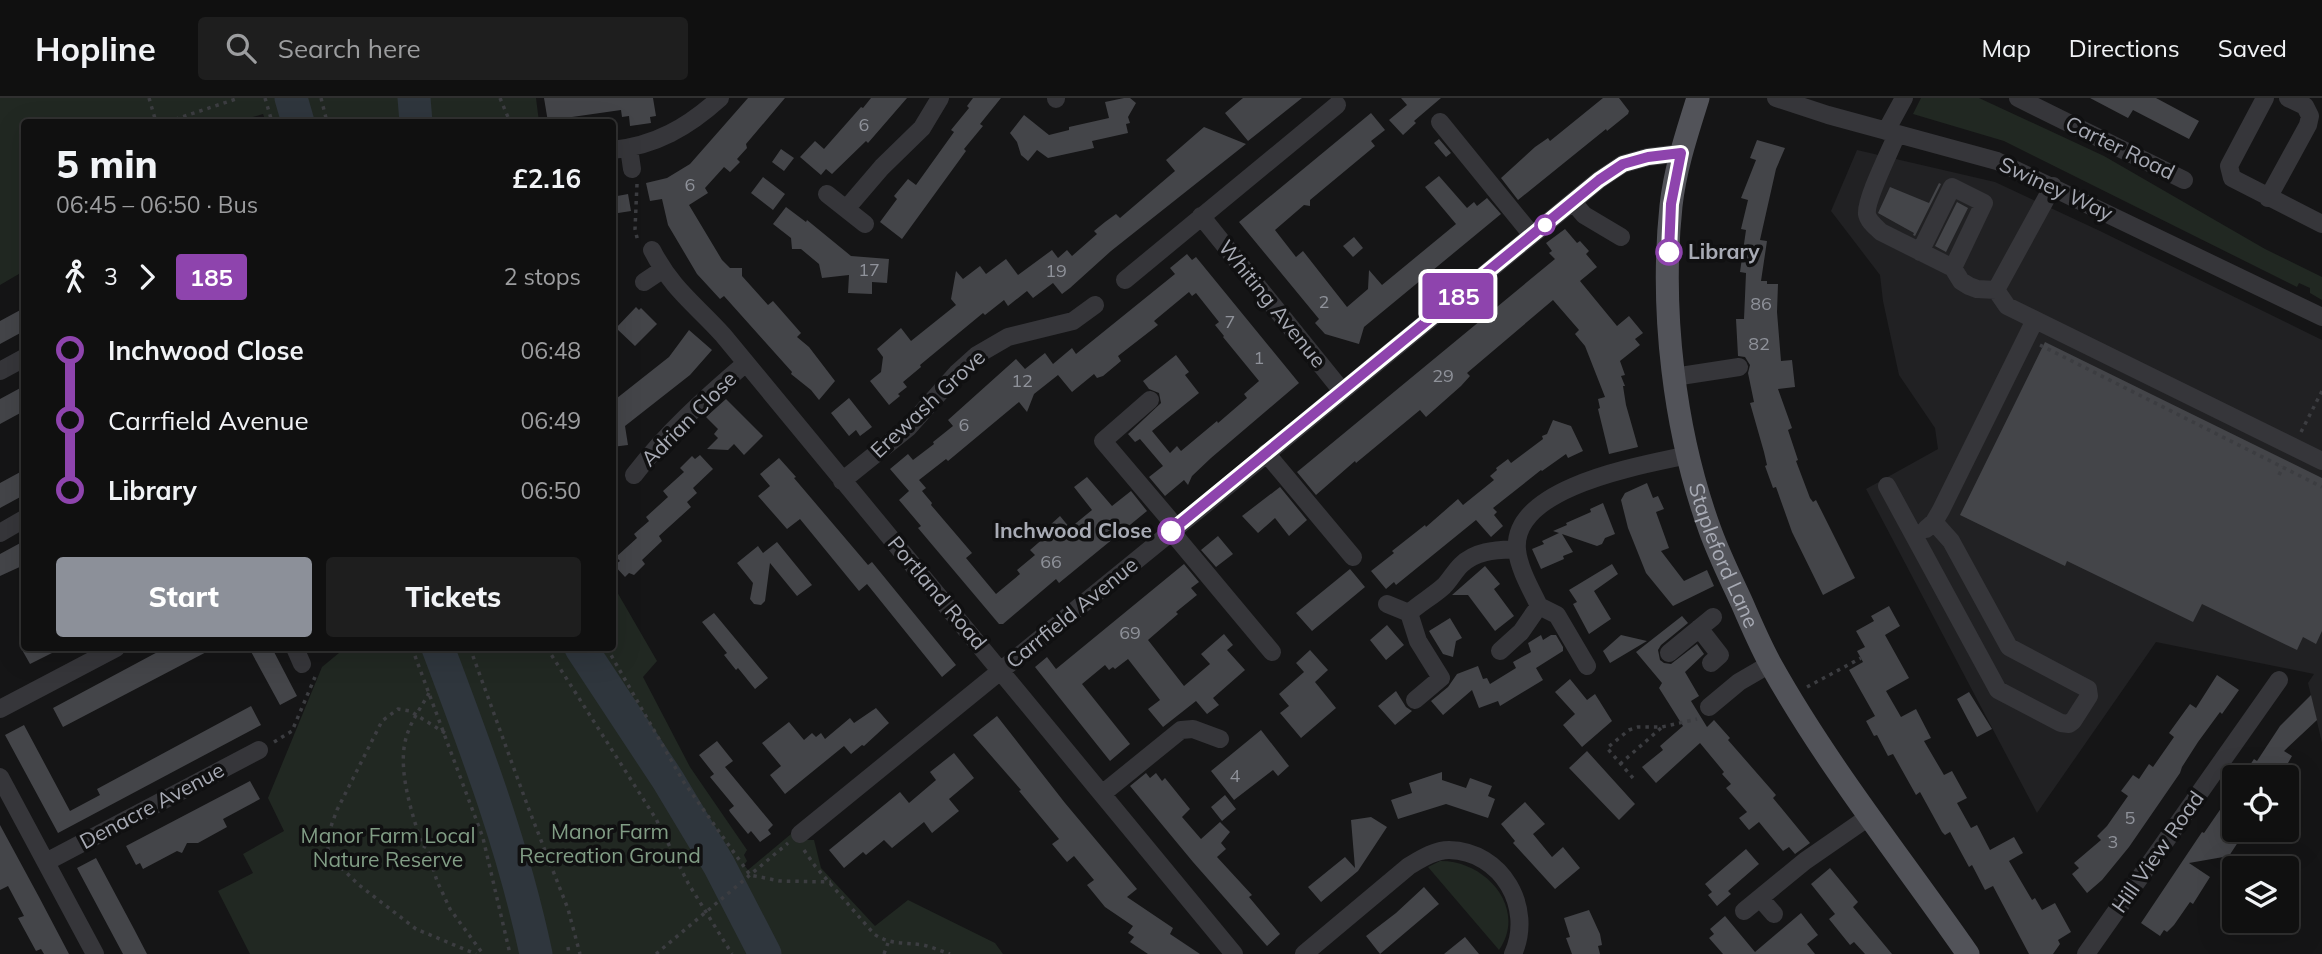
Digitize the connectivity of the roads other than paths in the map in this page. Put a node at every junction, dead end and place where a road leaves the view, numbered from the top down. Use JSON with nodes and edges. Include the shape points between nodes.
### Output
{"nodes":[{"id":1,"x":719,"y":98,"type":"edge"},
{"id":2,"x":940,"y":98,"type":"edge"},
{"id":3,"x":1698,"y":98,"type":"edge"},
{"id":4,"x":1776,"y":98,"type":"edge"},
{"id":5,"x":1904,"y":98,"type":"edge"},
{"id":6,"x":2018,"y":98,"type":"edge"},
{"id":7,"x":2265,"y":98,"type":"edge"},
{"id":8,"x":2288,"y":98,"type":"edge"},
{"id":9,"x":1338,"y":105,"type":"dead end"},
{"id":10,"x":1440,"y":122,"type":"dead end"},
{"id":11,"x":1892,"y":132,"type":"junction"},
{"id":12,"x":620,"y":149,"type":"edge"},
{"id":13,"x":1681,"y":153,"type":"junction"},
{"id":14,"x":632,"y":169,"type":"road end"},
{"id":15,"x":2184,"y":180,"type":"dead end"},
{"id":16,"x":2053,"y":186,"type":"junction"},
{"id":17,"x":827,"y":194,"type":"dead end"},
{"id":18,"x":2268,"y":198,"type":"junction"},
{"id":19,"x":1573,"y":202,"type":"junction"},
{"id":20,"x":846,"y":209,"type":"junction"},
{"id":21,"x":1201,"y":216,"type":"junction"},
{"id":22,"x":865,"y":224,"type":"dead end"},
{"id":23,"x":2322,"y":224,"type":"edge"},
{"id":24,"x":1532,"y":235,"type":"junction"},
{"id":25,"x":1621,"y":237,"type":"dead end"},
{"id":26,"x":652,"y":250,"type":"road end"},
{"id":27,"x":1920,"y":252,"type":"junction"},
{"id":28,"x":1953,"y":268,"type":"junction"},
{"id":29,"x":662,"y":270,"type":"junction"},
{"id":30,"x":1125,"y":280,"type":"dead end"},
{"id":31,"x":644,"y":282,"type":"dead end"},
{"id":32,"x":1996,"y":290,"type":"junction"},
{"id":33,"x":1095,"y":305,"type":"dead end"},
{"id":34,"x":2322,"y":317,"type":"edge"},
{"id":35,"x":2035,"y":320,"type":"junction"},
{"id":36,"x":21,"y":360,"type":"edge"},
{"id":37,"x":746,"y":363,"type":"junction"},
{"id":38,"x":1739,"y":367,"type":"dead end"},
{"id":39,"x":0,"y":371,"type":"edge"},
{"id":40,"x":1674,"y":377,"type":"junction"},
{"id":41,"x":1342,"y":391,"type":"junction"},
{"id":42,"x":1150,"y":400,"type":"dead end"},
{"id":43,"x":1266,"y":453,"type":"junction"},
{"id":44,"x":1688,"y":455,"type":"junction"},
{"id":45,"x":2322,"y":461,"type":"edge"},
{"id":46,"x":634,"y":475,"type":"dead end"},
{"id":47,"x":842,"y":481,"type":"junction"},
{"id":48,"x":1887,"y":486,"type":"dead end"},
{"id":49,"x":21,"y":521,"type":"edge"},
{"id":50,"x":1934,"y":522,"type":"junction"},
{"id":51,"x":1174,"y":529,"type":"junction"},
{"id":52,"x":0,"y":533,"type":"edge"},
{"id":53,"x":1916,"y":538,"type":"junction"},
{"id":54,"x":1517,"y":549,"type":"junction"},
{"id":55,"x":1353,"y":557,"type":"dead end"},
{"id":56,"x":1387,"y":604,"type":"dead end"},
{"id":57,"x":1539,"y":606,"type":"junction"},
{"id":58,"x":1409,"y":613,"type":"junction"},
{"id":59,"x":1275,"y":627,"type":"dead end"},
{"id":60,"x":110,"y":651,"type":"edge"},
{"id":61,"x":1500,"y":651,"type":"dead end"},
{"id":62,"x":1669,"y":653,"type":"dead end"},
{"id":63,"x":1770,"y":664,"type":"junction"},
{"id":64,"x":1587,"y":666,"type":"dead end"},
{"id":65,"x":1002,"y":671,"type":"junction"},
{"id":66,"x":2278,"y":680,"type":"dead end"},
{"id":67,"x":1731,"y":688,"type":"junction"},
{"id":68,"x":1415,"y":700,"type":"dead end"},
{"id":69,"x":1709,"y":707,"type":"road end"},
{"id":70,"x":0,"y":709,"type":"edge"},
{"id":71,"x":1220,"y":739,"type":"dead end"},
{"id":72,"x":259,"y":750,"type":"road end"},
{"id":73,"x":0,"y":777,"type":"edge"},
{"id":74,"x":1102,"y":794,"type":"junction"},
{"id":75,"x":1870,"y":816,"type":"junction"},
{"id":76,"x":800,"y":834,"type":"road end"},
{"id":77,"x":46,"y":862,"type":"junction"},
{"id":78,"x":1760,"y":898,"type":"junction"},
{"id":79,"x":1744,"y":911,"type":"dead end"},
{"id":80,"x":1774,"y":914,"type":"dead end"},
{"id":81,"x":95,"y":954,"type":"edge"},
{"id":82,"x":1234,"y":954,"type":"edge"},
{"id":83,"x":1304,"y":954,"type":"edge"},
{"id":84,"x":1513,"y":954,"type":"edge"},
{"id":85,"x":1968,"y":954,"type":"edge"},
{"id":86,"x":2086,"y":954,"type":"edge"}],
"edges":[{"from":1,"to":12,"type":"street","via":[[683,127],[647,144]]},
{"from":2,"to":20,"type":"street","via":[[922,128]]},
{"from":3,"to":13,"type":"main road","name":"Stapleford Lane"},
{"from":4,"to":11,"type":"street","name":"Swiney Way"},
{"from":5,"to":11,"type":"street"},
{"from":6,"to":15,"type":"street","name":"Carter Road"},
{"from":7,"to":18,"type":"street","via":[[2229,166],[2232,178]]},
{"from":8,"to":18,"type":"street","via":[[2305,106],[2310,116]]},
{"from":9,"to":21,"type":"street"},
{"from":10,"to":24,"type":"street"},
{"from":11,"to":16,"type":"street","name":"Swiney Way","via":[[1997,161]]},
{"from":11,"to":27,"type":"street","via":[[1867,214],[1881,232]]},
{"from":12,"to":14,"type":"street"},
{"from":13,"to":19,"type":"street","name":"Carrfield Avenue","via":[[1623,164]]},
{"from":13,"to":40,"type":"main road","name":"Stapleford Lane","via":[[1669,243]]},
{"from":16,"to":32,"type":"street"},
{"from":16,"to":34,"type":"street","name":"Swiney Way"},
{"from":17,"to":20,"type":"street"},
{"from":18,"to":23,"type":"street"},
{"from":19,"to":24,"type":"street","name":"Carrfield Avenue"},
{"from":19,"to":25,"type":"street","via":[[1584,215]]},
{"from":20,"to":22,"type":"street"},
{"from":21,"to":30,"type":"street"},
{"from":21,"to":41,"type":"street","name":"Whiting Avenue"},
{"from":24,"to":41,"type":"street","name":"Carrfield Avenue"},
{"from":26,"to":29,"type":"street","name":"Portland Road"},
{"from":27,"to":28,"type":"street"},
{"from":27,"to":28,"type":"street","via":[[1952,187],[1984,203]]},
{"from":28,"to":32,"type":"street","via":[[1969,286]]},
{"from":29,"to":31,"type":"street"},
{"from":29,"to":37,"type":"street","name":"Portland Road"},
{"from":32,"to":35,"type":"street","via":[[2007,306]]},
{"from":33,"to":47,"type":"street","name":"Erewash Grove","via":[[1073,321],[1020,333],[977,355],[908,428]]},
{"from":35,"to":45,"type":"street"},
{"from":35,"to":50,"type":"street"},
{"from":36,"to":39,"type":"street"},
{"from":37,"to":46,"type":"street","name":"Adrian Close","via":[[692,410]]},
{"from":37,"to":47,"type":"street","name":"Portland Road"},
{"from":38,"to":40,"type":"street"},
{"from":40,"to":44,"type":"main road","name":"Stapleford Lane"},
{"from":41,"to":43,"type":"street","name":"Carrfield Avenue"},
{"from":42,"to":51,"type":"street","via":[[1103,441]]},
{"from":43,"to":51,"type":"street","name":"Carrfield Avenue"},
{"from":43,"to":55,"type":"street"},
{"from":44,"to":54,"type":"street","via":[[1598,476],[1560,494],[1531,513],[1521,529]]},
{"from":44,"to":63,"type":"main road","name":"Stapleford Lane","via":[[1710,530]]},
{"from":47,"to":65,"type":"street","name":"Portland Road"},
{"from":48,"to":53,"type":"street"},
{"from":49,"to":52,"type":"street"},
{"from":50,"to":53,"type":"street"},
{"from":50,"to":53,"type":"street","via":[[1951,541],[2008,647],[2088,690],[2090,696],[2073,721],[2061,723],[1998,690]]},
{"from":51,"to":59,"type":"street","via":[[1266,645]]},
{"from":51,"to":65,"type":"street","name":"Carrfield Avenue"},
{"from":54,"to":57,"type":"street"},
{"from":54,"to":58,"type":"street","via":[[1472,557]]},
{"from":56,"to":58,"type":"street"},
{"from":57,"to":61,"type":"street"},
{"from":57,"to":64,"type":"street","via":[[1557,615]]},
{"from":58,"to":68,"type":"street","via":[[1418,641],[1441,678]]},
{"from":60,"to":70,"type":"street"},
{"from":62,"to":67,"type":"street","via":[[1706,623],[1720,655],[1709,661]]},
{"from":63,"to":67,"type":"street"},
{"from":63,"to":75,"type":"main road","name":"Stapleford Lane"},
{"from":65,"to":74,"type":"street","name":"Portland Road"},
{"from":65,"to":76,"type":"street","name":"Carrfield Avenue"},
{"from":66,"to":86,"type":"street","name":"Hill View Road"},
{"from":67,"to":69,"type":"street"},
{"from":71,"to":74,"type":"street","via":[[1193,729],[1181,730]]},
{"from":72,"to":77,"type":"street","name":"Denacre Avenue"},
{"from":73,"to":77,"type":"street"},
{"from":74,"to":82,"type":"street","name":"Portland Road"},
{"from":75,"to":78,"type":"street"},
{"from":75,"to":85,"type":"main road","name":"Stapleford Lane"},
{"from":77,"to":81,"type":"street"},
{"from":78,"to":79,"type":"street"},
{"from":78,"to":80,"type":"street"},
{"from":83,"to":84,"type":"street","via":[[1409,866],[1449,850],[1488,863],[1510,886],[1521,913]]}]}
